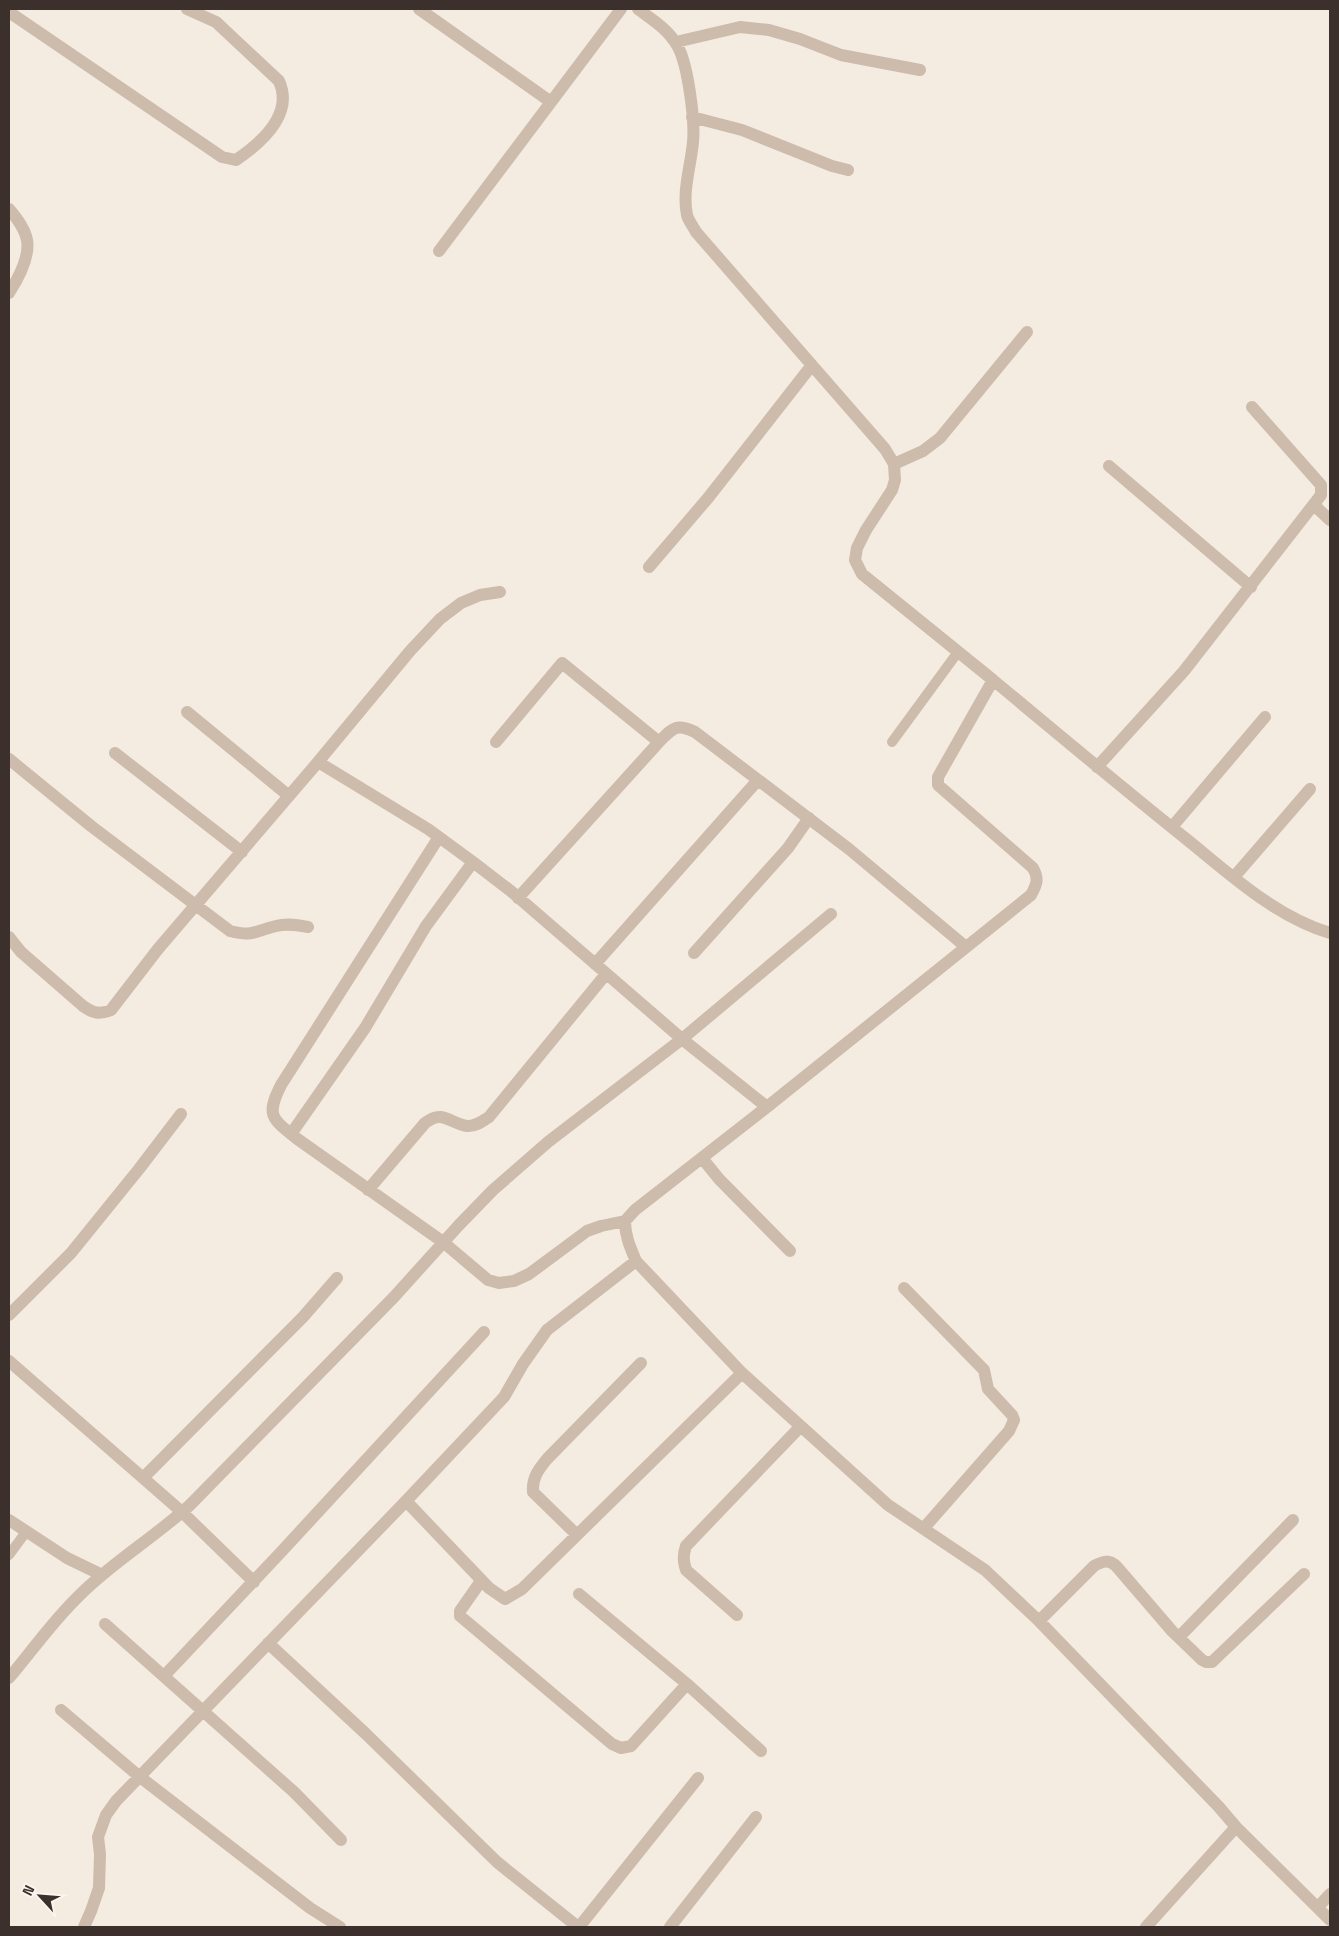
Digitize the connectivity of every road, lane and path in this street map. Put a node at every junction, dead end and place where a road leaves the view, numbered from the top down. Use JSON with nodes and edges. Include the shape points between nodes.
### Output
{"nodes":[{"id":1,"x":188,"y":9,"type":"edge"},
{"id":2,"x":419,"y":9,"type":"edge"},
{"id":3,"x":621,"y":9,"type":"edge"},
{"id":4,"x":638,"y":9,"type":"edge"},
{"id":5,"x":9,"y":12,"type":"edge"},
{"id":6,"x":676,"y":42,"type":"junction"},
{"id":7,"x":920,"y":70,"type":"dead end"},
{"id":8,"x":551,"y":102,"type":"junction"},
{"id":9,"x":692,"y":117,"type":"junction"},
{"id":10,"x":848,"y":170,"type":"dead end"},
{"id":11,"x":9,"y":209,"type":"edge"},
{"id":12,"x":439,"y":251,"type":"dead end"},
{"id":13,"x":9,"y":293,"type":"edge"},
{"id":14,"x":1027,"y":332,"type":"dead end"},
{"id":15,"x":812,"y":365,"type":"junction"},
{"id":16,"x":1252,"y":407,"type":"dead end"},
{"id":17,"x":894,"y":464,"type":"junction"},
{"id":18,"x":1109,"y":466,"type":"dead end"},
{"id":19,"x":1314,"y":506,"type":"junction"},
{"id":20,"x":1330,"y":520,"type":"edge"},
{"id":21,"x":649,"y":567,"type":"dead end"},
{"id":22,"x":1251,"y":587,"type":"junction"},
{"id":23,"x":500,"y":592,"type":"dead end"},
{"id":24,"x":958,"y":652,"type":"junction"},
{"id":25,"x":994,"y":680,"type":"junction"},
{"id":26,"x":187,"y":712,"type":"dead end"},
{"id":27,"x":1266,"y":717,"type":"dead end"},
{"id":28,"x":496,"y":742,"type":"dead end"},
{"id":29,"x":659,"y":742,"type":"junction"},
{"id":30,"x":892,"y":742,"type":"dead end"},
{"id":31,"x":115,"y":753,"type":"dead end"},
{"id":32,"x":9,"y":759,"type":"edge"},
{"id":33,"x":318,"y":762,"type":"junction"},
{"id":34,"x":1097,"y":767,"type":"junction"},
{"id":35,"x":758,"y":780,"type":"junction"},
{"id":36,"x":1310,"y":789,"type":"dead end"},
{"id":37,"x":289,"y":796,"type":"junction"},
{"id":38,"x":809,"y":818,"type":"junction"},
{"id":39,"x":1172,"y":828,"type":"junction"},
{"id":40,"x":439,"y":837,"type":"junction"},
{"id":41,"x":242,"y":852,"type":"junction"},
{"id":42,"x":473,"y":862,"type":"junction"},
{"id":43,"x":1234,"y":877,"type":"junction"},
{"id":44,"x":518,"y":898,"type":"junction"},
{"id":45,"x":196,"y":906,"type":"junction"},
{"id":46,"x":831,"y":914,"type":"dead end"},
{"id":47,"x":308,"y":927,"type":"dead end"},
{"id":48,"x":1330,"y":933,"type":"edge"},
{"id":49,"x":9,"y":937,"type":"edge"},
{"id":50,"x":966,"y":947,"type":"junction"},
{"id":51,"x":694,"y":952,"type":"dead end"},
{"id":52,"x":595,"y":964,"type":"junction"},
{"id":53,"x":606,"y":974,"type":"junction"},
{"id":54,"x":682,"y":1039,"type":"junction"},
{"id":55,"x":767,"y":1107,"type":"junction"},
{"id":56,"x":181,"y":1114,"type":"dead end"},
{"id":57,"x":291,"y":1134,"type":"junction"},
{"id":58,"x":702,"y":1158,"type":"junction"},
{"id":59,"x":368,"y":1190,"type":"junction"},
{"id":60,"x":625,"y":1221,"type":"junction"},
{"id":61,"x":443,"y":1242,"type":"junction"},
{"id":62,"x":790,"y":1251,"type":"dead end"},
{"id":63,"x":636,"y":1261,"type":"junction"},
{"id":64,"x":337,"y":1278,"type":"dead end"},
{"id":65,"x":904,"y":1288,"type":"dead end"},
{"id":66,"x":9,"y":1315,"type":"edge"},
{"id":67,"x":484,"y":1332,"type":"dead end"},
{"id":68,"x":9,"y":1362,"type":"edge"},
{"id":69,"x":641,"y":1364,"type":"dead end"},
{"id":70,"x":742,"y":1373,"type":"junction"},
{"id":71,"x":800,"y":1427,"type":"junction"},
{"id":72,"x":143,"y":1478,"type":"junction"},
{"id":73,"x":406,"y":1501,"type":"junction"},
{"id":74,"x":182,"y":1512,"type":"junction"},
{"id":75,"x":9,"y":1520,"type":"edge"},
{"id":76,"x":1293,"y":1520,"type":"dead end"},
{"id":77,"x":924,"y":1528,"type":"junction"},
{"id":78,"x":26,"y":1532,"type":"junction"},
{"id":79,"x":577,"y":1535,"type":"junction"},
{"id":80,"x":9,"y":1555,"type":"edge"},
{"id":81,"x":1304,"y":1574,"type":"dead end"},
{"id":82,"x":102,"y":1575,"type":"junction"},
{"id":83,"x":482,"y":1581,"type":"junction"},
{"id":84,"x":254,"y":1582,"type":"junction"},
{"id":85,"x":579,"y":1594,"type":"dead end"},
{"id":86,"x":737,"y":1615,"type":"dead end"},
{"id":87,"x":1039,"y":1621,"type":"junction"},
{"id":88,"x":106,"y":1624,"type":"dead end"},
{"id":89,"x":1179,"y":1637,"type":"junction"},
{"id":90,"x":268,"y":1642,"type":"junction"},
{"id":91,"x":164,"y":1676,"type":"junction"},
{"id":92,"x":9,"y":1678,"type":"edge"},
{"id":93,"x":687,"y":1684,"type":"junction"},
{"id":94,"x":61,"y":1710,"type":"dead end"},
{"id":95,"x":204,"y":1711,"type":"junction"},
{"id":96,"x":761,"y":1751,"type":"dead end"},
{"id":97,"x":140,"y":1777,"type":"junction"},
{"id":98,"x":698,"y":1778,"type":"dead end"},
{"id":99,"x":756,"y":1817,"type":"dead end"},
{"id":100,"x":1236,"y":1827,"type":"junction"},
{"id":101,"x":341,"y":1840,"type":"dead end"},
{"id":102,"x":1330,"y":1894,"type":"edge"},
{"id":103,"x":1318,"y":1907,"type":"junction"},
{"id":104,"x":1330,"y":1920,"type":"edge"},
{"id":105,"x":84,"y":1927,"type":"edge"},
{"id":106,"x":340,"y":1927,"type":"edge"},
{"id":107,"x":578,"y":1927,"type":"edge"},
{"id":108,"x":670,"y":1927,"type":"edge"},
{"id":109,"x":1146,"y":1927,"type":"edge"}],
"edges":[{"from":1,"to":5,"type":"street","via":[[216,22],[279,81],[283,89],[284,104],[275,124],[255,147],[236,160],[222,157]]},
{"from":2,"to":8,"type":"street"},
{"from":3,"to":8,"type":"street"},
{"from":4,"to":6,"type":"street"},
{"from":6,"to":7,"type":"street","via":[[740,27],[768,30],[841,55]]},
{"from":6,"to":9,"type":"street","via":[[682,57]]},
{"from":8,"to":12,"type":"street"},
{"from":9,"to":10,"type":"street","via":[[742,130]]},
{"from":9,"to":15,"type":"street","via":[[694,140],[686,190],[687,215],[696,232]]},
{"from":11,"to":13,"type":"street","via":[[27,240],[26,258]]},
{"from":14,"to":17,"type":"street","via":[[940,438]]},
{"from":15,"to":17,"type":"street","via":[[885,449]]},
{"from":15,"to":21,"type":"street","via":[[708,498]]},
{"from":16,"to":19,"type":"street","via":[[1321,485],[1321,495]]},
{"from":17,"to":24,"type":"street","via":[[892,490],[866,530],[855,560],[862,574]]},
{"from":18,"to":22,"type":"street"},
{"from":19,"to":20,"type":"street"},
{"from":19,"to":22,"type":"street"},
{"from":22,"to":34,"type":"street","via":[[1184,671]]},
{"from":23,"to":33,"type":"street","via":[[480,595],[461,603],[440,619]]},
{"from":24,"to":25,"type":"street"},
{"from":24,"to":30,"type":"lane"},
{"from":25,"to":34,"type":"street"},
{"from":25,"to":50,"type":"street","via":[[938,776],[938,785],[1033,868],[1037,876],[1031,894]]},
{"from":26,"to":37,"type":"street"},
{"from":27,"to":39,"type":"street"},
{"from":28,"to":29,"type":"street","via":[[562,663]]},
{"from":29,"to":35,"type":"street","via":[[672,728],[683,726]]},
{"from":29,"to":44,"type":"street"},
{"from":31,"to":41,"type":"street"},
{"from":32,"to":45,"type":"street"},
{"from":33,"to":37,"type":"street"},
{"from":33,"to":40,"type":"street"},
{"from":34,"to":39,"type":"street"},
{"from":35,"to":38,"type":"street"},
{"from":35,"to":52,"type":"street"},
{"from":36,"to":43,"type":"street"},
{"from":37,"to":41,"type":"street"},
{"from":38,"to":50,"type":"street"},
{"from":38,"to":51,"type":"street","via":[[788,848]]},
{"from":39,"to":43,"type":"street"},
{"from":40,"to":42,"type":"street"},
{"from":40,"to":57,"type":"street","via":[[281,1085],[272,1113]]},
{"from":41,"to":45,"type":"street"},
{"from":42,"to":44,"type":"street"},
{"from":42,"to":57,"type":"street","via":[[426,926],[365,1028]]},
{"from":43,"to":48,"type":"street","via":[[1301,923]]},
{"from":44,"to":52,"type":"street"},
{"from":45,"to":47,"type":"street","via":[[230,931],[243,934],[278,925]]},
{"from":45,"to":49,"type":"street","via":[[110,1010],[102,1013],[83,1006],[21,952]]},
{"from":46,"to":54,"type":"street"},
{"from":50,"to":55,"type":"street"},
{"from":52,"to":53,"type":"street"},
{"from":53,"to":54,"type":"street"},
{"from":53,"to":59,"type":"street","via":[[489,1117],[468,1126],[433,1116]]},
{"from":54,"to":55,"type":"street"},
{"from":54,"to":61,"type":"street","via":[[548,1142],[493,1190]]},
{"from":55,"to":58,"type":"street"},
{"from":56,"to":66,"type":"street","via":[[71,1252]]},
{"from":57,"to":59,"type":"street"},
{"from":58,"to":60,"type":"street","via":[[634,1210]]},
{"from":58,"to":62,"type":"street"},
{"from":59,"to":61,"type":"street"},
{"from":60,"to":61,"type":"street","via":[[587,1232],[529,1274],[499,1283],[488,1280]]},
{"from":60,"to":63,"type":"street","via":[[625,1234]]},
{"from":61,"to":74,"type":"street","via":[[394,1297]]},
{"from":63,"to":70,"type":"street"},
{"from":63,"to":73,"type":"street","via":[[547,1330],[504,1397]]},
{"from":64,"to":72,"type":"street","via":[[303,1317]]},
{"from":65,"to":77,"type":"street","via":[[984,1370],[988,1389],[1014,1420],[1009,1431]]},
{"from":67,"to":84,"type":"street"},
{"from":68,"to":72,"type":"street"},
{"from":69,"to":79,"type":"street","via":[[548,1459],[532,1482],[533,1492]]},
{"from":70,"to":71,"type":"street"},
{"from":70,"to":79,"type":"street"},
{"from":71,"to":77,"type":"street","via":[[888,1505]]},
{"from":71,"to":86,"type":"street","via":[[686,1546],[683,1553],[686,1570]]},
{"from":72,"to":74,"type":"street"},
{"from":73,"to":83,"type":"street"},
{"from":73,"to":90,"type":"street"},
{"from":74,"to":82,"type":"street"},
{"from":74,"to":84,"type":"street"},
{"from":75,"to":78,"type":"street"},
{"from":76,"to":89,"type":"street"},
{"from":77,"to":87,"type":"street","via":[[985,1570]]},
{"from":78,"to":80,"type":"lane"},
{"from":78,"to":82,"type":"street","via":[[66,1558]]},
{"from":79,"to":83,"type":"street","via":[[512,1596],[505,1599]]},
{"from":81,"to":89,"type":"street","via":[[1212,1662],[1202,1660]]},
{"from":82,"to":92,"type":"street","via":[[63,1612]]},
{"from":83,"to":93,"type":"street","via":[[460,1611],[460,1616],[612,1744],[621,1748],[631,1746]]},
{"from":84,"to":91,"type":"street"},
{"from":85,"to":93,"type":"street"},
{"from":87,"to":89,"type":"street","via":[[1094,1566],[1110,1561]]},
{"from":87,"to":100,"type":"street"},
{"from":88,"to":91,"type":"street"},
{"from":90,"to":95,"type":"street"},
{"from":90,"to":107,"type":"street","via":[[497,1862]]},
{"from":91,"to":95,"type":"street"},
{"from":93,"to":96,"type":"street"},
{"from":94,"to":97,"type":"street"},
{"from":95,"to":97,"type":"street"},
{"from":95,"to":101,"type":"street","via":[[294,1792]]},
{"from":97,"to":105,"type":"street","via":[[106,1815],[98,1837],[99,1888]]},
{"from":97,"to":106,"type":"street","via":[[310,1908]]},
{"from":98,"to":107,"type":"street"},
{"from":99,"to":108,"type":"street"},
{"from":100,"to":103,"type":"street"},
{"from":100,"to":109,"type":"street"},
{"from":102,"to":103,"type":"street"},
{"from":103,"to":104,"type":"street"}]}
